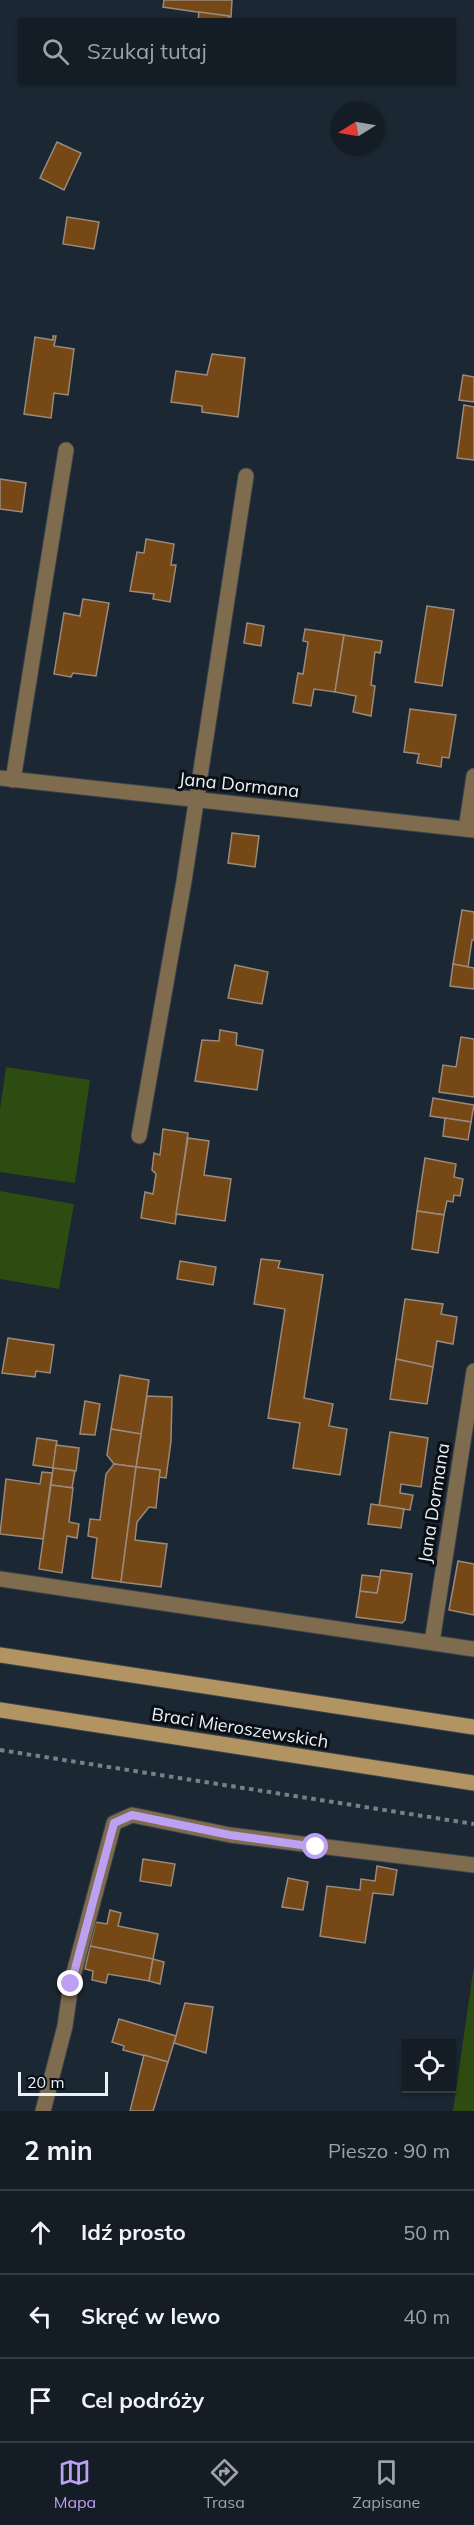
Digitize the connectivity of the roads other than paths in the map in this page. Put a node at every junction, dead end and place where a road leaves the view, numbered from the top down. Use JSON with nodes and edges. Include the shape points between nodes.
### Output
{"nodes":[{"id":1,"x":66,"y":450,"type":"dead end"},
{"id":2,"x":246,"y":476,"type":"dead end"},
{"id":3,"x":474,"y":776,"type":"edge"},
{"id":4,"x":7,"y":779,"type":"edge"},
{"id":5,"x":196,"y":800,"type":"junction"},
{"id":6,"x":470,"y":829,"type":"edge"},
{"id":7,"x":139,"y":1136,"type":"dead end"},
{"id":8,"x":474,"y":1371,"type":"edge"},
{"id":9,"x":0,"y":1579,"type":"edge"},
{"id":10,"x":432,"y":1642,"type":"junction"},
{"id":11,"x":474,"y":1649,"type":"edge"},
{"id":12,"x":0,"y":1655,"type":"edge"},
{"id":13,"x":0,"y":1710,"type":"edge"},
{"id":14,"x":474,"y":1726,"type":"edge"},
{"id":15,"x":474,"y":1784,"type":"edge"},
{"id":16,"x":474,"y":1865,"type":"edge"},
{"id":17,"x":43,"y":2111,"type":"edge"}],
"edges":[{"from":1,"to":4,"type":"street"},
{"from":2,"to":5,"type":"street"},
{"from":3,"to":6,"type":"street"},
{"from":4,"to":5,"type":"street","name":"Jana Dormana"},
{"from":5,"to":6,"type":"street","name":"Jana Dormana"},
{"from":5,"to":7,"type":"street"},
{"from":8,"to":10,"type":"street","name":"Jana Dormana"},
{"from":9,"to":10,"type":"street"},
{"from":10,"to":11,"type":"street"},
{"from":12,"to":14,"type":"main road","name":"Braci Mieroszewskich"},
{"from":13,"to":15,"type":"main road","name":"Braci Mieroszewskich"},
{"from":16,"to":17,"type":"street","via":[[230,1835],[132,1815],[114,1823],[71,1984],[65,2026]]}]}
